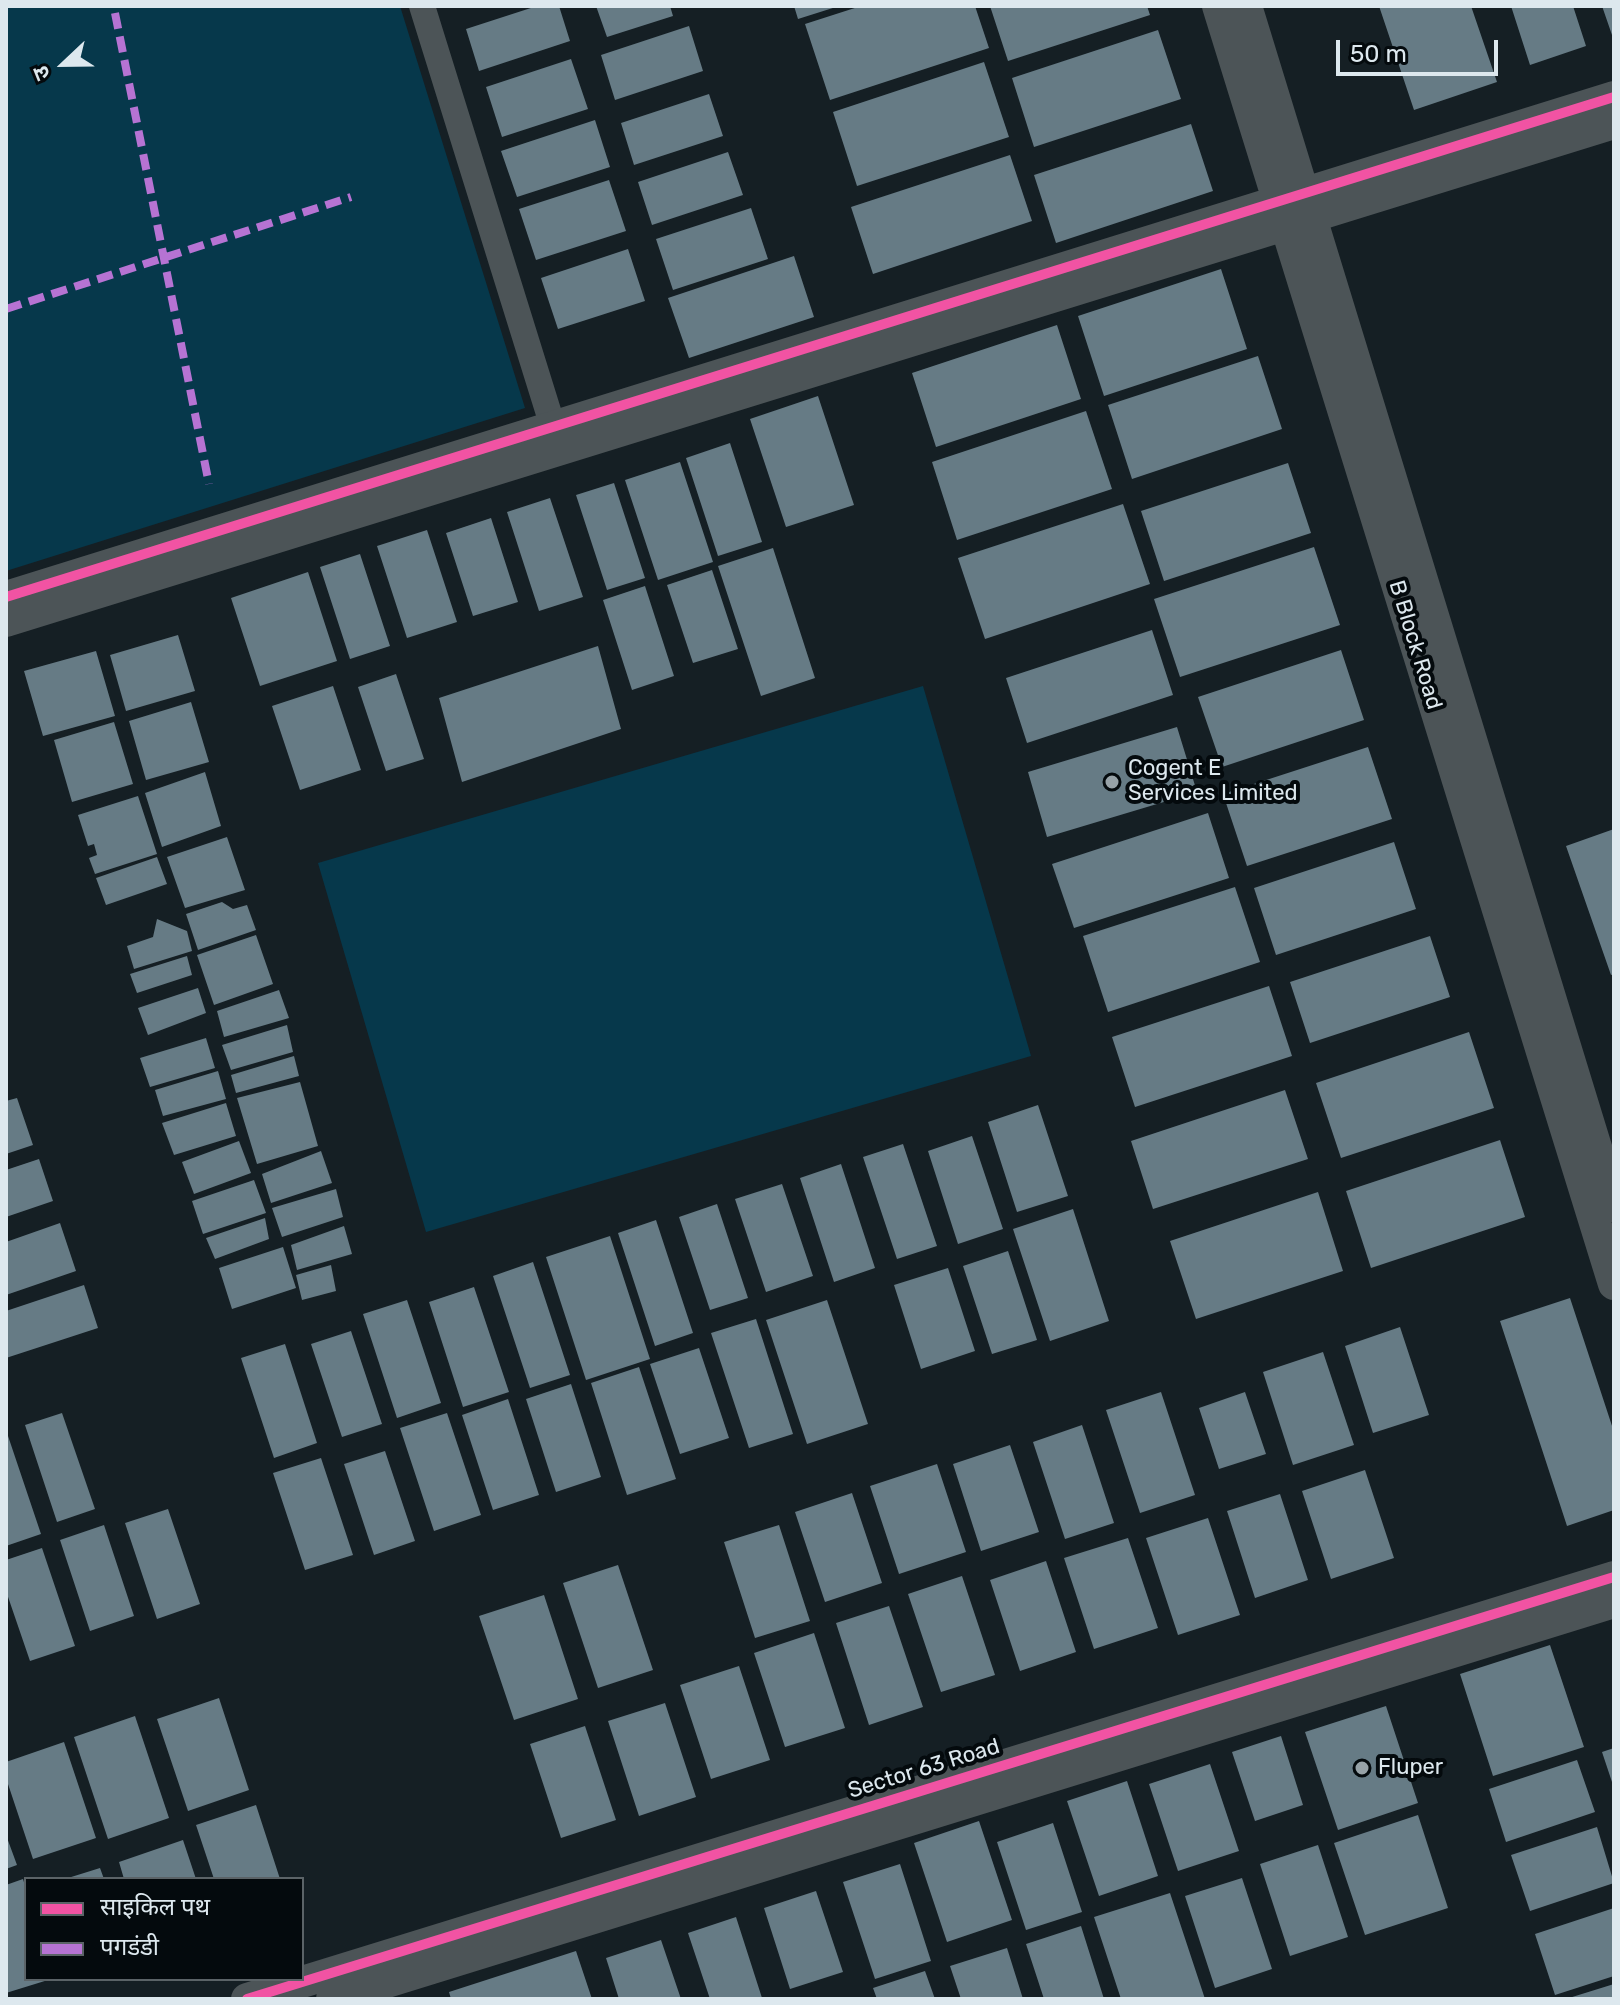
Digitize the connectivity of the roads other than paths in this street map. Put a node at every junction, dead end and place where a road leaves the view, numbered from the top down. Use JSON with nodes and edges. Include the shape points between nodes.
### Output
{"nodes":[{"id":1,"x":422,"y":6,"type":"edge"},
{"id":2,"x":1218,"y":6,"type":"edge"},
{"id":3,"x":1246,"y":6,"type":"edge"},
{"id":4,"x":1614,"y":97,"type":"edge"},
{"id":5,"x":1614,"y":123,"type":"edge"},
{"id":6,"x":1294,"y":209,"type":"junction"},
{"id":7,"x":556,"y":438,"type":"junction"},
{"id":8,"x":6,"y":597,"type":"edge"},
{"id":9,"x":6,"y":621,"type":"edge"},
{"id":10,"x":1614,"y":1206,"type":"edge"},
{"id":11,"x":1614,"y":1284,"type":"edge"},
{"id":12,"x":1614,"y":1577,"type":"edge"},
{"id":13,"x":1614,"y":1602,"type":"edge"},
{"id":14,"x":247,"y":1999,"type":"edge"},
{"id":15,"x":332,"y":1999,"type":"edge"}],
"edges":[{"from":1,"to":7,"type":"street"},
{"from":2,"to":6,"type":"street","name":"B Block Road"},
{"from":3,"to":6,"type":"street","name":"B Block Road"},
{"from":4,"to":6,"type":"street"},
{"from":5,"to":6,"type":"street"},
{"from":6,"to":7,"type":"street"},
{"from":6,"to":10,"type":"street","name":"B Block Road"},
{"from":6,"to":11,"type":"street","name":"B Block Road"},
{"from":7,"to":8,"type":"street"},
{"from":7,"to":9,"type":"street"},
{"from":12,"to":14,"type":"street","name":"Sector 63 Road"},
{"from":13,"to":15,"type":"street","name":"Sector 63 Road"}]}
